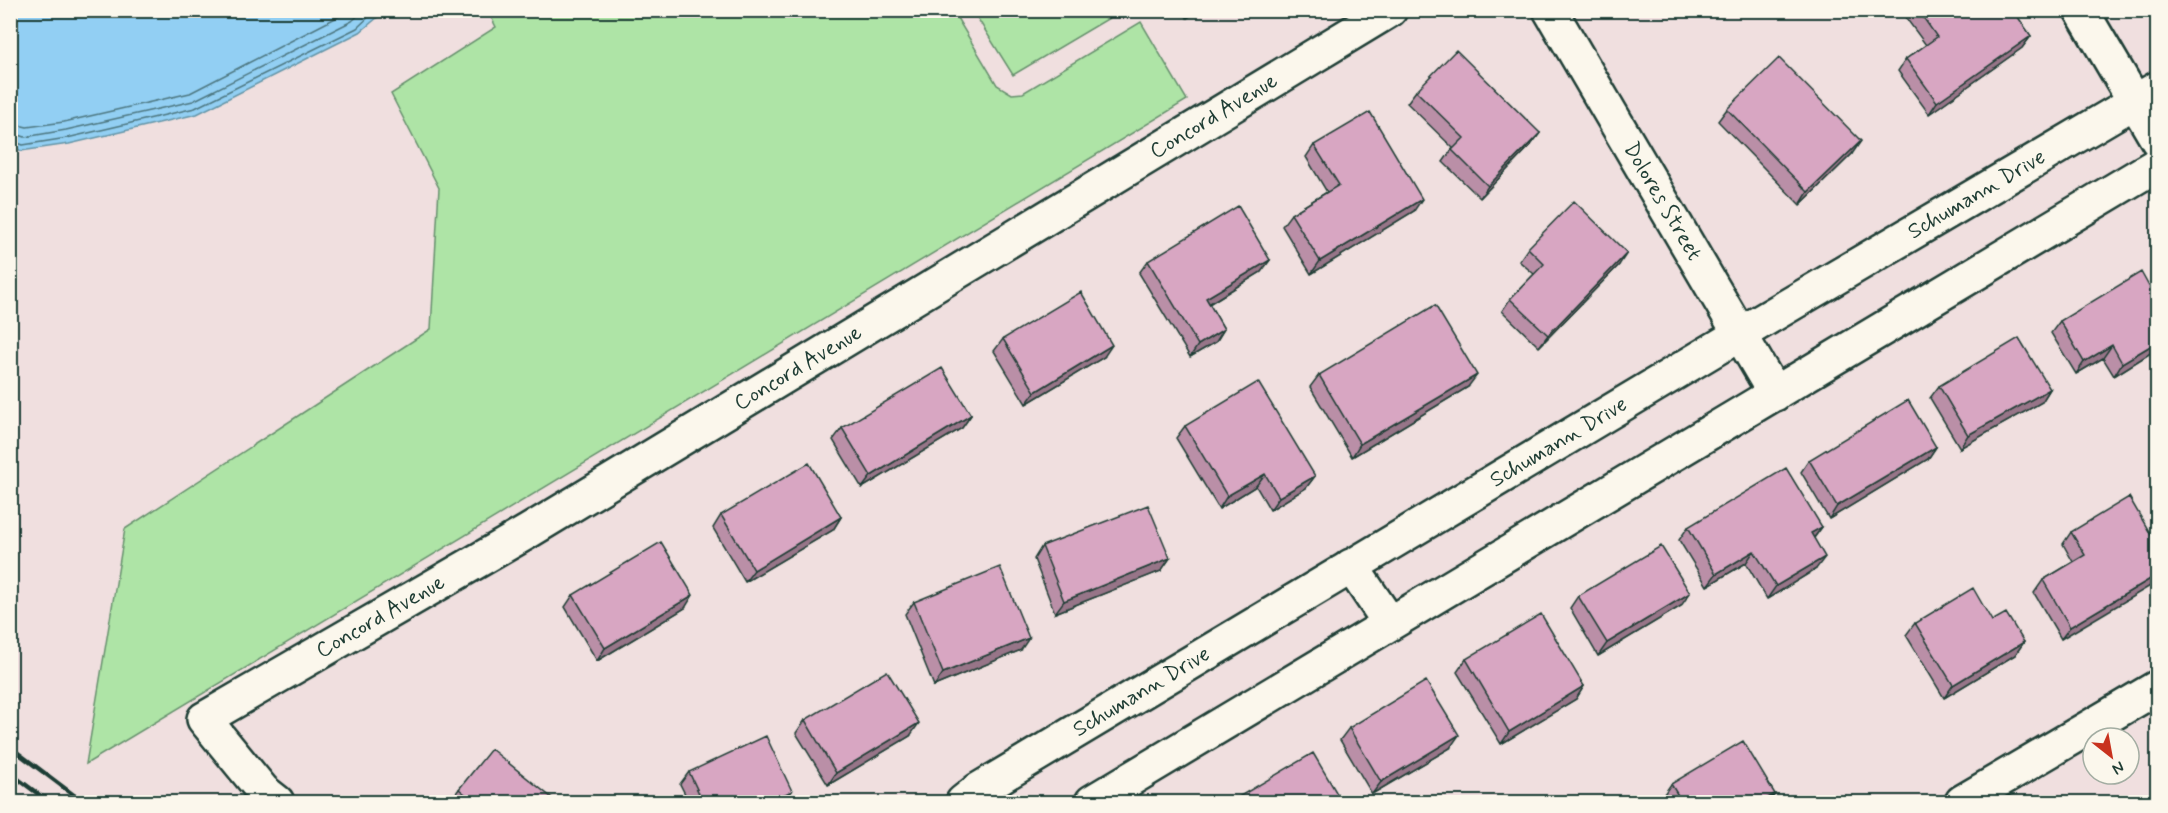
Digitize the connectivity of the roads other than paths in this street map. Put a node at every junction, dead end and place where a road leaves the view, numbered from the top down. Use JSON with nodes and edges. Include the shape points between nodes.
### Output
{"nodes":[{"id":1,"x":1390,"y":10,"type":"edge"},
{"id":2,"x":1550,"y":10,"type":"edge"},
{"id":3,"x":2081,"y":10,"type":"edge"},
{"id":4,"x":2146,"y":95,"type":"edge"},
{"id":5,"x":2157,"y":141,"type":"edge"},
{"id":6,"x":2157,"y":164,"type":"edge"},
{"id":7,"x":1740,"y":334,"type":"junction"},
{"id":8,"x":1775,"y":394,"type":"junction"},
{"id":9,"x":1352,"y":566,"type":"junction"},
{"id":10,"x":1389,"y":622,"type":"junction"},
{"id":11,"x":2157,"y":687,"type":"edge"},
{"id":12,"x":976,"y":798,"type":"edge"},
{"id":13,"x":277,"y":802,"type":"edge"},
{"id":14,"x":1092,"y":802,"type":"edge"},
{"id":15,"x":1962,"y":802,"type":"edge"}],
"edges":[{"from":1,"to":13,"type":"street","name":"Concord Avenue","via":[[529,531],[204,719],[263,791]]},
{"from":2,"to":7,"type":"street","name":"Dolores Street"},
{"from":3,"to":4,"type":"street"},
{"from":4,"to":5,"type":"street"},
{"from":4,"to":7,"type":"street","name":"Schumann Drive"},
{"from":6,"to":8,"type":"street"},
{"from":7,"to":8,"type":"street","name":"Dolores Street"},
{"from":7,"to":9,"type":"street","name":"Schumann Drive"},
{"from":8,"to":10,"type":"street"},
{"from":9,"to":10,"type":"street"},
{"from":9,"to":12,"type":"street","name":"Schumann Drive"},
{"from":10,"to":14,"type":"street"},
{"from":11,"to":15,"type":"street"}]}
